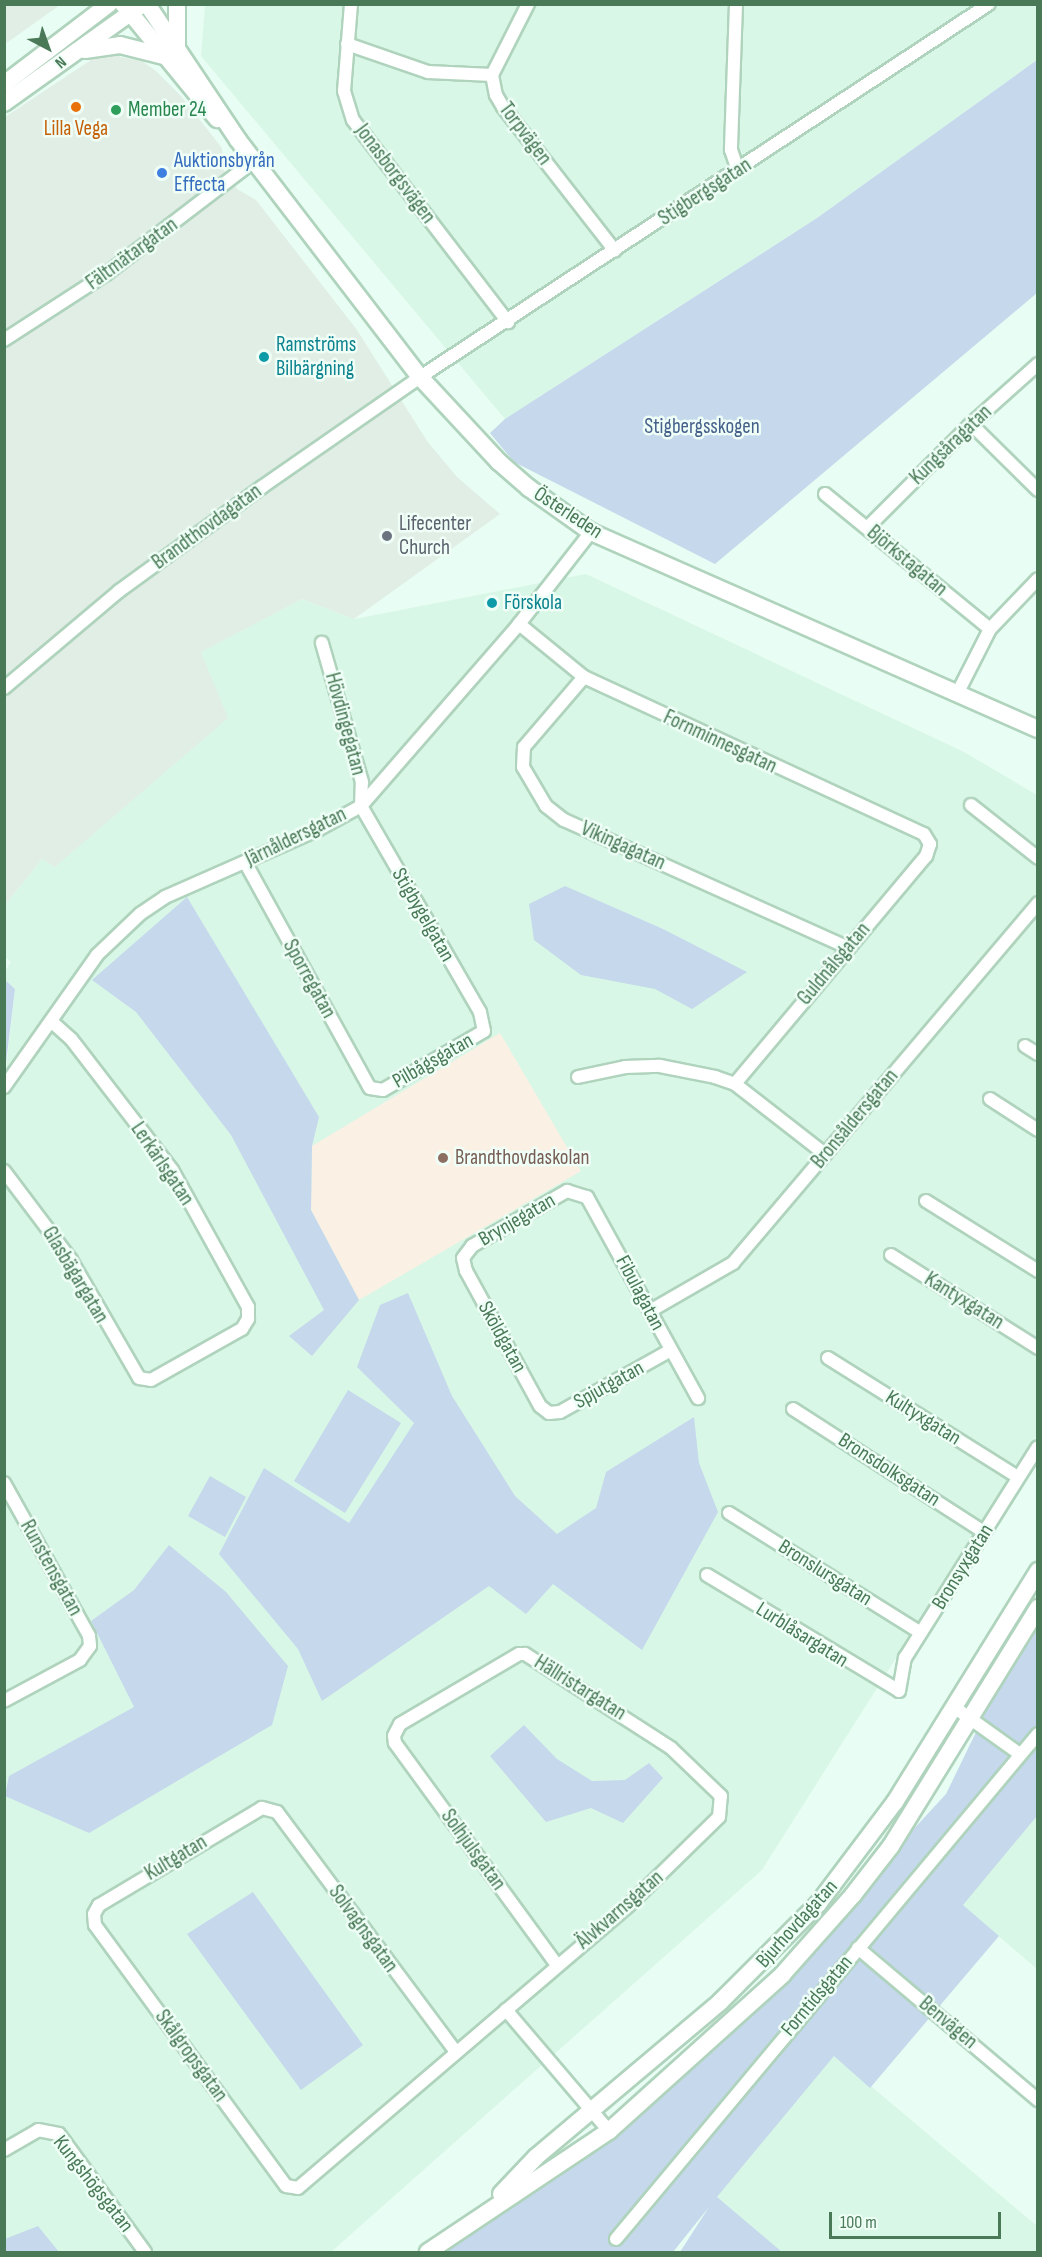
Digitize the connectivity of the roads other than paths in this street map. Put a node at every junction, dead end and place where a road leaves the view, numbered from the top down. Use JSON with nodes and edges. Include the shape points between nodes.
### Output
{"nodes":[{"id":1,"x":109,"y":4,"type":"edge"},
{"id":2,"x":177,"y":4,"type":"edge"},
{"id":3,"x":351,"y":4,"type":"edge"},
{"id":4,"x":528,"y":4,"type":"edge"},
{"id":5,"x":736,"y":4,"type":"edge"},
{"id":6,"x":989,"y":4,"type":"edge"},
{"id":7,"x":136,"y":7,"type":"edge"},
{"id":8,"x":347,"y":44,"type":"junction"},
{"id":9,"x":170,"y":51,"type":"junction"},
{"id":10,"x":81,"y":52,"type":"junction"},
{"id":11,"x":492,"y":75,"type":"junction"},
{"id":12,"x":4,"y":84,"type":"edge"},
{"id":13,"x":4,"y":104,"type":"edge"},
{"id":14,"x":254,"y":160,"type":"junction"},
{"id":15,"x":738,"y":171,"type":"junction"},
{"id":16,"x":615,"y":251,"type":"junction"},
{"id":17,"x":508,"y":322,"type":"junction"},
{"id":18,"x":4,"y":340,"type":"edge"},
{"id":19,"x":1038,"y":364,"type":"edge"},
{"id":20,"x":420,"y":377,"type":"junction"},
{"id":21,"x":971,"y":424,"type":"junction"},
{"id":22,"x":1038,"y":490,"type":"edge"},
{"id":23,"x":825,"y":494,"type":"dead end"},
{"id":24,"x":867,"y":528,"type":"junction"},
{"id":25,"x":591,"y":532,"type":"junction"},
{"id":26,"x":1037,"y":580,"type":"edge"},
{"id":27,"x":519,"y":624,"type":"junction"},
{"id":28,"x":990,"y":629,"type":"junction"},
{"id":29,"x":322,"y":643,"type":"dead end"},
{"id":30,"x":584,"y":677,"type":"junction"},
{"id":31,"x":4,"y":688,"type":"edge"},
{"id":32,"x":958,"y":692,"type":"junction"},
{"id":33,"x":1038,"y":729,"type":"edge"},
{"id":34,"x":970,"y":805,"type":"dead end"},
{"id":35,"x":361,"y":806,"type":"junction"},
{"id":36,"x":929,"y":842,"type":"joint"},
{"id":37,"x":1038,"y":858,"type":"edge"},
{"id":38,"x":245,"y":862,"type":"junction"},
{"id":39,"x":1038,"y":903,"type":"edge"},
{"id":40,"x":846,"y":947,"type":"junction"},
{"id":41,"x":51,"y":1022,"type":"junction"},
{"id":42,"x":485,"y":1025,"type":"joint"},
{"id":43,"x":1025,"y":1046,"type":"dead end"},
{"id":44,"x":1038,"y":1054,"type":"edge"},
{"id":45,"x":578,"y":1077,"type":"dead end"},
{"id":46,"x":735,"y":1084,"type":"junction"},
{"id":47,"x":4,"y":1087,"type":"edge"},
{"id":48,"x":377,"y":1089,"type":"joint"},
{"id":49,"x":990,"y":1100,"type":"dead end"},
{"id":50,"x":1038,"y":1130,"type":"edge"},
{"id":51,"x":825,"y":1154,"type":"junction"},
{"id":52,"x":4,"y":1171,"type":"edge"},
{"id":53,"x":579,"y":1192,"type":"joint"},
{"id":54,"x":926,"y":1201,"type":"dead end"},
{"id":55,"x":891,"y":1255,"type":"dead end"},
{"id":56,"x":463,"y":1260,"type":"joint"},
{"id":57,"x":1038,"y":1271,"type":"edge"},
{"id":58,"x":651,"y":1311,"type":"junction"},
{"id":59,"x":1038,"y":1348,"type":"edge"},
{"id":60,"x":671,"y":1350,"type":"junction"},
{"id":61,"x":828,"y":1358,"type":"dead end"},
{"id":62,"x":143,"y":1378,"type":"joint"},
{"id":63,"x":698,"y":1398,"type":"dead end"},
{"id":64,"x":793,"y":1409,"type":"dead end"},
{"id":65,"x":546,"y":1411,"type":"joint"},
{"id":66,"x":1038,"y":1447,"type":"edge"},
{"id":67,"x":1018,"y":1477,"type":"junction"},
{"id":68,"x":4,"y":1483,"type":"edge"},
{"id":69,"x":729,"y":1513,"type":"dead end"},
{"id":70,"x":984,"y":1532,"type":"junction"},
{"id":71,"x":1038,"y":1571,"type":"edge"},
{"id":72,"x":707,"y":1575,"type":"dead end"},
{"id":73,"x":1038,"y":1608,"type":"edge"},
{"id":74,"x":921,"y":1633,"type":"junction"},
{"id":75,"x":899,"y":1691,"type":"joint"},
{"id":76,"x":4,"y":1701,"type":"edge"},
{"id":77,"x":954,"y":1707,"type":"junction"},
{"id":78,"x":970,"y":1720,"type":"junction"},
{"id":79,"x":395,"y":1734,"type":"joint"},
{"id":80,"x":1038,"y":1734,"type":"edge"},
{"id":81,"x":1020,"y":1754,"type":"junction"},
{"id":82,"x":722,"y":1801,"type":"joint"},
{"id":83,"x":267,"y":1809,"type":"joint"},
{"id":84,"x":94,"y":1918,"type":"joint"},
{"id":85,"x":858,"y":1948,"type":"junction"},
{"id":86,"x":557,"y":1965,"type":"junction"},
{"id":87,"x":506,"y":2010,"type":"junction"},
{"id":88,"x":456,"y":2052,"type":"junction"},
{"id":89,"x":1038,"y":2100,"type":"edge"},
{"id":90,"x":593,"y":2110,"type":"junction"},
{"id":91,"x":609,"y":2131,"type":"junction"},
{"id":92,"x":4,"y":2150,"type":"edge"},
{"id":93,"x":295,"y":2189,"type":"joint"},
{"id":94,"x":482,"y":2215,"type":"junction"},
{"id":95,"x":616,"y":2239,"type":"dead end"},
{"id":96,"x":145,"y":2253,"type":"edge"},
{"id":97,"x":428,"y":2253,"type":"edge"}],
"edges":[{"from":1,"to":12,"type":"main road"},
{"from":2,"to":9,"type":"main road"},
{"from":3,"to":8,"type":"street","name":"Jonasborgsvägen"},
{"from":4,"to":11,"type":"street"},
{"from":5,"to":15,"type":"street","via":[[731,150]]},
{"from":6,"to":15,"type":"street","name":"Stigbergsgatan"},
{"from":7,"to":9,"type":"main road","name":"Österleden"},
{"from":7,"to":10,"type":"main road"},
{"from":8,"to":11,"type":"street","name":"Torpvägen","via":[[428,72]]},
{"from":8,"to":17,"type":"street","name":"Jonasborgsvägen","via":[[344,91],[353,120]]},
{"from":9,"to":10,"type":"main road","via":[[120,45]]},
{"from":9,"to":14,"type":"main road","name":"Österleden"},
{"from":10,"to":13,"type":"main road"},
{"from":11,"to":16,"type":"street","name":"Torpvägen","via":[[503,107]]},
{"from":14,"to":18,"type":"street","name":"Fältmätargatan","via":[[106,274]]},
{"from":14,"to":20,"type":"main road","name":"Österleden"},
{"from":15,"to":16,"type":"street","name":"Stigbergsgatan"},
{"from":16,"to":17,"type":"street","name":"Stigbergsgatan"},
{"from":17,"to":20,"type":"street","name":"Stigbergsgatan"},
{"from":19,"to":21,"type":"street","name":"Kungsåragatan"},
{"from":20,"to":25,"type":"main road","name":"Österleden","via":[[499,462]]},
{"from":20,"to":31,"type":"street","name":"Brandthovdagatan","via":[[119,591]]},
{"from":21,"to":22,"type":"street"},
{"from":21,"to":24,"type":"street","name":"Kungsåragatan"},
{"from":23,"to":24,"type":"street","name":"Björkstagatan"},
{"from":24,"to":28,"type":"street","name":"Björkstagatan"},
{"from":25,"to":27,"type":"street","name":"Järnåldersgatan"},
{"from":25,"to":32,"type":"main road","name":"Österleden","via":[[839,645]]},
{"from":26,"to":28,"type":"street"},
{"from":27,"to":30,"type":"street","name":"Fornminnesgatan"},
{"from":27,"to":35,"type":"street","name":"Järnåldersgatan"},
{"from":28,"to":32,"type":"street"},
{"from":29,"to":35,"type":"street","name":"Hövdingegatan","via":[[362,782]]},
{"from":30,"to":36,"type":"street","name":"Fornminnesgatan","via":[[924,834]]},
{"from":30,"to":40,"type":"street","name":"Vikingagatan","via":[[524,747],[523,767],[546,806],[564,820]]},
{"from":32,"to":33,"type":"main road","name":"Österleden"},
{"from":34,"to":37,"type":"street"},
{"from":35,"to":38,"type":"street","name":"Järnåldersgatan"},
{"from":35,"to":42,"type":"street","name":"Stigbygelgatan"},
{"from":36,"to":40,"type":"street","name":"Guldnålsgatan","via":[[926,856]]},
{"from":38,"to":41,"type":"street","name":"Järnåldersgatan","via":[[165,897],[140,914],[97,955]]},
{"from":38,"to":48,"type":"street","name":"Sporregatan","via":[[364,1080],[370,1088]]},
{"from":39,"to":51,"type":"street","name":"Bronsåldersgatan"},
{"from":40,"to":46,"type":"street","name":"Guldnålsgatan"},
{"from":41,"to":47,"type":"street","name":"Järnåldersgatan"},
{"from":41,"to":62,"type":"street","name":"Lerkärlsgatan","via":[[71,1039],[172,1170],[248,1307],[242,1329],[151,1380]]},
{"from":42,"to":48,"type":"street","name":"Pilbågsgatan","via":[[479,1036],[382,1090]]},
{"from":43,"to":44,"type":"street"},
{"from":45,"to":46,"type":"street","via":[[660,1066],[685,1068]]},
{"from":46,"to":51,"type":"street"},
{"from":49,"to":50,"type":"street"},
{"from":51,"to":58,"type":"street","name":"Bronsåldersgatan","via":[[733,1263]]},
{"from":52,"to":62,"type":"street","name":"Glasbägargatan","via":[[71,1260],[132,1371]]},
{"from":53,"to":56,"type":"street","name":"Brynjegatan","via":[[567,1191],[472,1246]]},
{"from":53,"to":58,"type":"street","name":"Fibulagatan","via":[[587,1197]]},
{"from":54,"to":57,"type":"street"},
{"from":55,"to":59,"type":"street","name":"Kantyxgatan"},
{"from":56,"to":65,"type":"street","name":"Sköldgatan"},
{"from":58,"to":60,"type":"street","name":"Fibulagatan"},
{"from":60,"to":63,"type":"street","name":"Fibulagatan"},
{"from":60,"to":65,"type":"street","name":"Spjutgatan","via":[[560,1412]]},
{"from":61,"to":67,"type":"street","name":"Kultyxgatan"},
{"from":64,"to":70,"type":"street","name":"Bronsdolksgatan"},
{"from":66,"to":67,"type":"street","name":"Bronsyxgatan"},
{"from":67,"to":70,"type":"street","name":"Bronsyxgatan"},
{"from":68,"to":76,"type":"street","name":"Runstensgatan","via":[[89,1636],[87,1654]]},
{"from":69,"to":74,"type":"street","name":"Bronslursgatan"},
{"from":70,"to":74,"type":"street","name":"Bronsyxgatan"},
{"from":71,"to":77,"type":"main road","name":"Bjurhovdagatan"},
{"from":72,"to":75,"type":"street","name":"Lurblåsargatan"},
{"from":73,"to":78,"type":"main road","name":"Bjurhovdagatan"},
{"from":74,"to":75,"type":"street","name":"Bronsyxgatan","via":[[905,1659]]},
{"from":77,"to":78,"type":"street"},
{"from":77,"to":90,"type":"main road","name":"Bjurhovdagatan","via":[[886,1816],[818,1904],[720,2002]]},
{"from":78,"to":81,"type":"street"},
{"from":78,"to":91,"type":"main road","name":"Bjurhovdagatan","via":[[891,1846],[819,1935],[782,1975]]},
{"from":79,"to":82,"type":"street","name":"Hällristargatan","via":[[400,1724],[525,1654],[652,1733]]},
{"from":79,"to":86,"type":"street","name":"Solhjulsgatan","via":[[395,1743]]},
{"from":80,"to":81,"type":"street","name":"Forntidsgatan"},
{"from":81,"to":85,"type":"street","name":"Forntidsgatan"},
{"from":82,"to":86,"type":"street","name":"Älvkvarnsgatan","via":[[719,1816],[688,1849]]},
{"from":83,"to":84,"type":"street","name":"Kultgatan","via":[[262,1808],[99,1905]]},
{"from":83,"to":88,"type":"street","name":"Solvagnsgatan","via":[[277,1812]]},
{"from":84,"to":93,"type":"street","name":"Skålgropsgatan","via":[[95,1925],[286,2186]]},
{"from":85,"to":89,"type":"street","name":"Benvägen"},
{"from":85,"to":95,"type":"street","name":"Forntidsgatan"},
{"from":86,"to":87,"type":"street","name":"Älvkvarnsgatan"},
{"from":87,"to":88,"type":"street","name":"Älvkvarnsgatan"},
{"from":87,"to":90,"type":"street"},
{"from":88,"to":93,"type":"street","name":"Älvkvarnsgatan"},
{"from":90,"to":91,"type":"street"},
{"from":90,"to":94,"type":"main road","name":"Bjurhovdagatan","via":[[536,2157]]},
{"from":91,"to":94,"type":"main road","name":"Bjurhovdagatan"},
{"from":92,"to":96,"type":"street","name":"Kungshögsgatan","via":[[38,2130],[59,2134]]},
{"from":94,"to":97,"type":"main road","name":"Bjurhovdagatan"}]}
